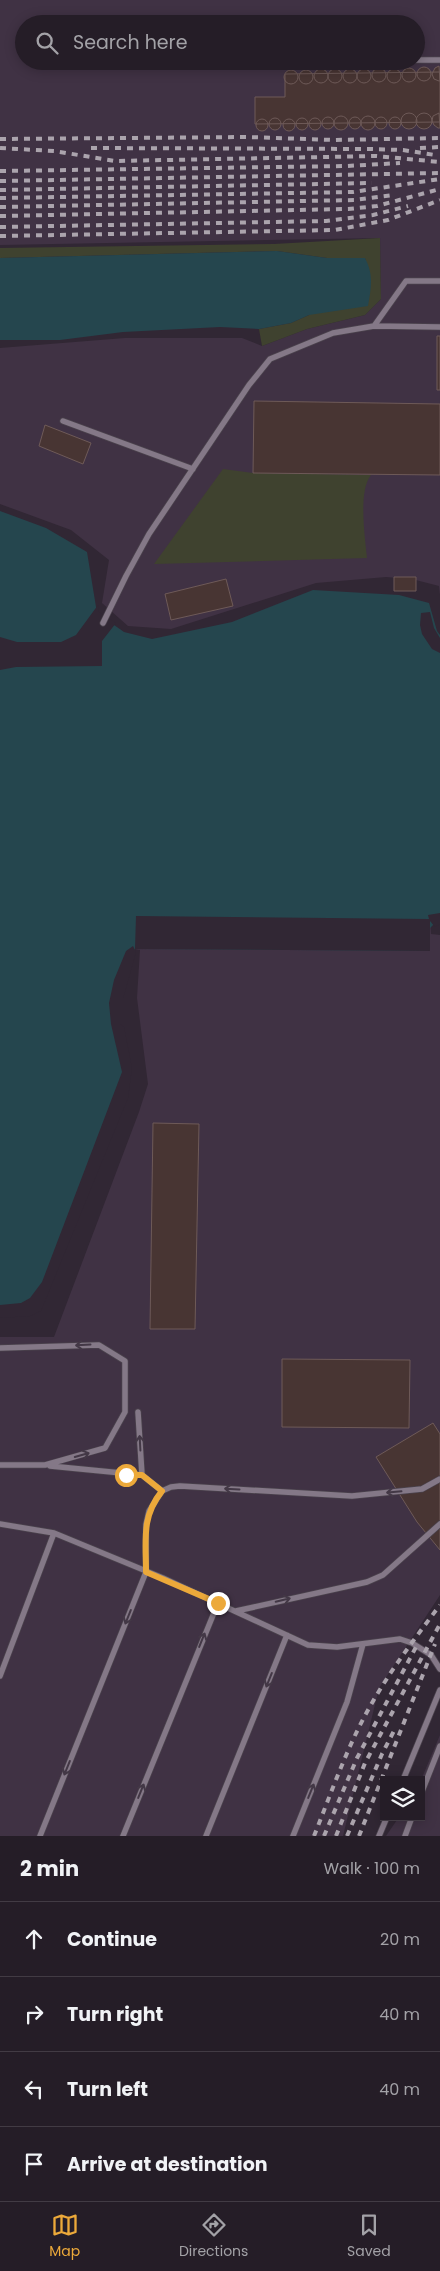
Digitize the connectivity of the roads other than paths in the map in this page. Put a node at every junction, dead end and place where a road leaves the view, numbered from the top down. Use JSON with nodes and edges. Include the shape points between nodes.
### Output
{"nodes":[{"id":1,"x":425,"y":60,"type":"edge"},
{"id":2,"x":440,"y":60,"type":"edge"},
{"id":3,"x":440,"y":280,"type":"edge"},
{"id":4,"x":374,"y":326,"type":"junction"},
{"id":5,"x":440,"y":327,"type":"edge"},
{"id":6,"x":63,"y":421,"type":"dead end"},
{"id":7,"x":192,"y":469,"type":"junction"},
{"id":8,"x":103,"y":623,"type":"dead end"},
{"id":9,"x":0,"y":1348,"type":"edge"},
{"id":10,"x":138,"y":1412,"type":"dead end"},
{"id":11,"x":0,"y":1465,"type":"edge"},
{"id":12,"x":45,"y":1465,"type":"junction"},
{"id":13,"x":142,"y":1475,"type":"junction"},
{"id":14,"x":440,"y":1479,"type":"edge"},
{"id":15,"x":162,"y":1491,"type":"junction"},
{"id":16,"x":0,"y":1524,"type":"edge"},
{"id":17,"x":440,"y":1524,"type":"edge"},
{"id":18,"x":54,"y":1533,"type":"junction"},
{"id":19,"x":146,"y":1572,"type":"junction"},
{"id":20,"x":218,"y":1603,"type":"junction"},
{"id":21,"x":236,"y":1611,"type":"junction"},
{"id":22,"x":287,"y":1635,"type":"junction"},
{"id":23,"x":363,"y":1644,"type":"junction"},
{"id":24,"x":440,"y":1669,"type":"edge"},
{"id":25,"x":0,"y":1676,"type":"edge"},
{"id":26,"x":440,"y":1690,"type":"edge"},
{"id":27,"x":440,"y":1746,"type":"edge"},
{"id":28,"x":405,"y":1776,"type":"edge"},
{"id":29,"x":425,"y":1784,"type":"edge"},
{"id":30,"x":385,"y":1821,"type":"edge"},
{"id":31,"x":411,"y":1821,"type":"edge"},
{"id":32,"x":40,"y":1836,"type":"edge"},
{"id":33,"x":123,"y":1836,"type":"edge"},
{"id":34,"x":206,"y":1836,"type":"edge"},
{"id":35,"x":293,"y":1836,"type":"edge"},
{"id":36,"x":379,"y":1836,"type":"edge"},
{"id":37,"x":405,"y":1836,"type":"edge"}],
"edges":[{"from":1,"to":2,"type":"lane"},
{"from":3,"to":4,"type":"lane","via":[[406,281]]},
{"from":4,"to":5,"type":"lane"},
{"from":4,"to":7,"type":"lane","via":[[333,333],[270,359]]},
{"from":6,"to":7,"type":"lane"},
{"from":7,"to":8,"type":"lane","via":[[149,534]]},
{"from":12,"to":9,"type":"lane","one_way":true,"via":[[105,1448],[125,1412],[124,1361],[99,1345]]},
{"from":13,"to":10,"type":"lane","one_way":true},
{"from":11,"to":12,"type":"lane"},
{"from":12,"to":13,"type":"lane"},
{"from":13,"to":15,"type":"lane"},
{"from":14,"to":15,"type":"lane","one_way":true,"via":[[422,1489],[352,1496],[180,1486]]},
{"from":15,"to":19,"type":"lane","via":[[149,1511],[146,1524]]},
{"from":16,"to":18,"type":"lane"},
{"from":21,"to":17,"type":"lane","one_way":true,"via":[[366,1582],[383,1575]]},
{"from":18,"to":19,"type":"lane"},
{"from":18,"to":25,"type":"lane"},
{"from":19,"to":20,"type":"lane"},
{"from":19,"to":32,"type":"lane","one_way":true},
{"from":20,"to":21,"type":"lane"},
{"from":33,"to":20,"type":"lane","one_way":true},
{"from":21,"to":22,"type":"lane"},
{"from":22,"to":23,"type":"lane","via":[[308,1645],[327,1648]]},
{"from":22,"to":34,"type":"lane","one_way":true},
{"from":23,"to":24,"type":"lane","via":[[404,1640],[431,1655]]},
{"from":35,"to":23,"type":"lane","one_way":true,"via":[[347,1702]]},
{"from":26,"to":28,"type":"lane"},
{"from":27,"to":29,"type":"lane"},
{"from":30,"to":36,"type":"lane"},
{"from":31,"to":37,"type":"lane"}]}
